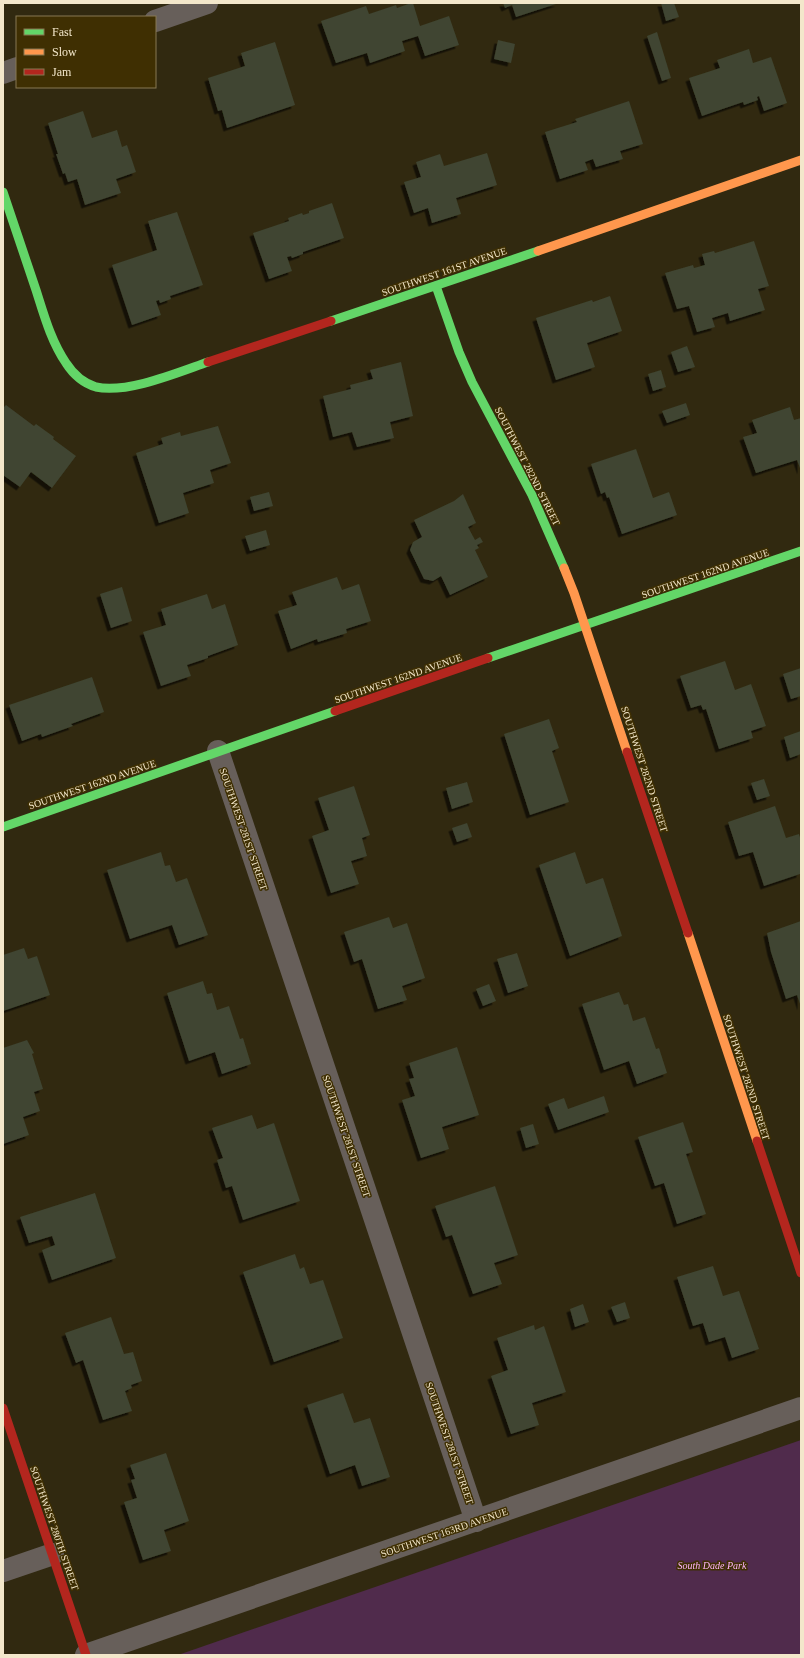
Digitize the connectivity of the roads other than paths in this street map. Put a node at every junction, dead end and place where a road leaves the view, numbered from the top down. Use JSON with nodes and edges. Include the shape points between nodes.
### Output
{"nodes":[{"id":1,"x":207,"y":3,"type":"edge"},
{"id":2,"x":156,"y":21,"type":"edge"},
{"id":3,"x":16,"y":68,"type":"edge"},
{"id":4,"x":3,"y":73,"type":"edge"},
{"id":5,"x":801,"y":160,"type":"edge"},
{"id":6,"x":3,"y":192,"type":"edge"},
{"id":7,"x":436,"y":286,"type":"junction"},
{"id":8,"x":801,"y":551,"type":"edge"},
{"id":9,"x":585,"y":626,"type":"junction"},
{"id":10,"x":218,"y":751,"type":"junction"},
{"id":11,"x":3,"y":826,"type":"edge"},
{"id":12,"x":801,"y":1273,"type":"edge"},
{"id":13,"x":3,"y":1408,"type":"edge"},
{"id":14,"x":801,"y":1408,"type":"edge"},
{"id":15,"x":476,"y":1521,"type":"junction"},
{"id":16,"x":53,"y":1554,"type":"junction"},
{"id":17,"x":3,"y":1571,"type":"edge"},
{"id":18,"x":86,"y":1655,"type":"edge"}],
"edges":[{"from":1,"to":2,"type":"street"},
{"from":3,"to":4,"type":"street"},
{"from":5,"to":7,"type":"street","name":"SOUTHWEST 161ST AVENUE"},
{"from":6,"to":7,"type":"street","name":"SOUTHWEST 161ST AVENUE","via":[[57,349],[76,376],[91,386],[110,389],[150,381]]},
{"from":7,"to":9,"type":"street","name":"SOUTHWEST 282ND STREET","via":[[459,352],[475,388],[532,495],[553,541]]},
{"from":8,"to":9,"type":"street","name":"SOUTHWEST 162ND AVENUE"},
{"from":9,"to":10,"type":"street","name":"SOUTHWEST 162ND AVENUE"},
{"from":9,"to":12,"type":"street","name":"SOUTHWEST 282ND STREET"},
{"from":10,"to":11,"type":"street","name":"SOUTHWEST 162ND AVENUE"},
{"from":10,"to":15,"type":"street","name":"SOUTHWEST 281ST STREET"},
{"from":13,"to":16,"type":"street","name":"SOUTHWEST 280TH STREET"},
{"from":14,"to":15,"type":"street","name":"SOUTHWEST 163RD AVENUE"},
{"from":15,"to":18,"type":"street","name":"SOUTHWEST 163RD AVENUE"},
{"from":16,"to":17,"type":"street"},
{"from":16,"to":18,"type":"street","name":"SOUTHWEST 280TH STREET"}]}
